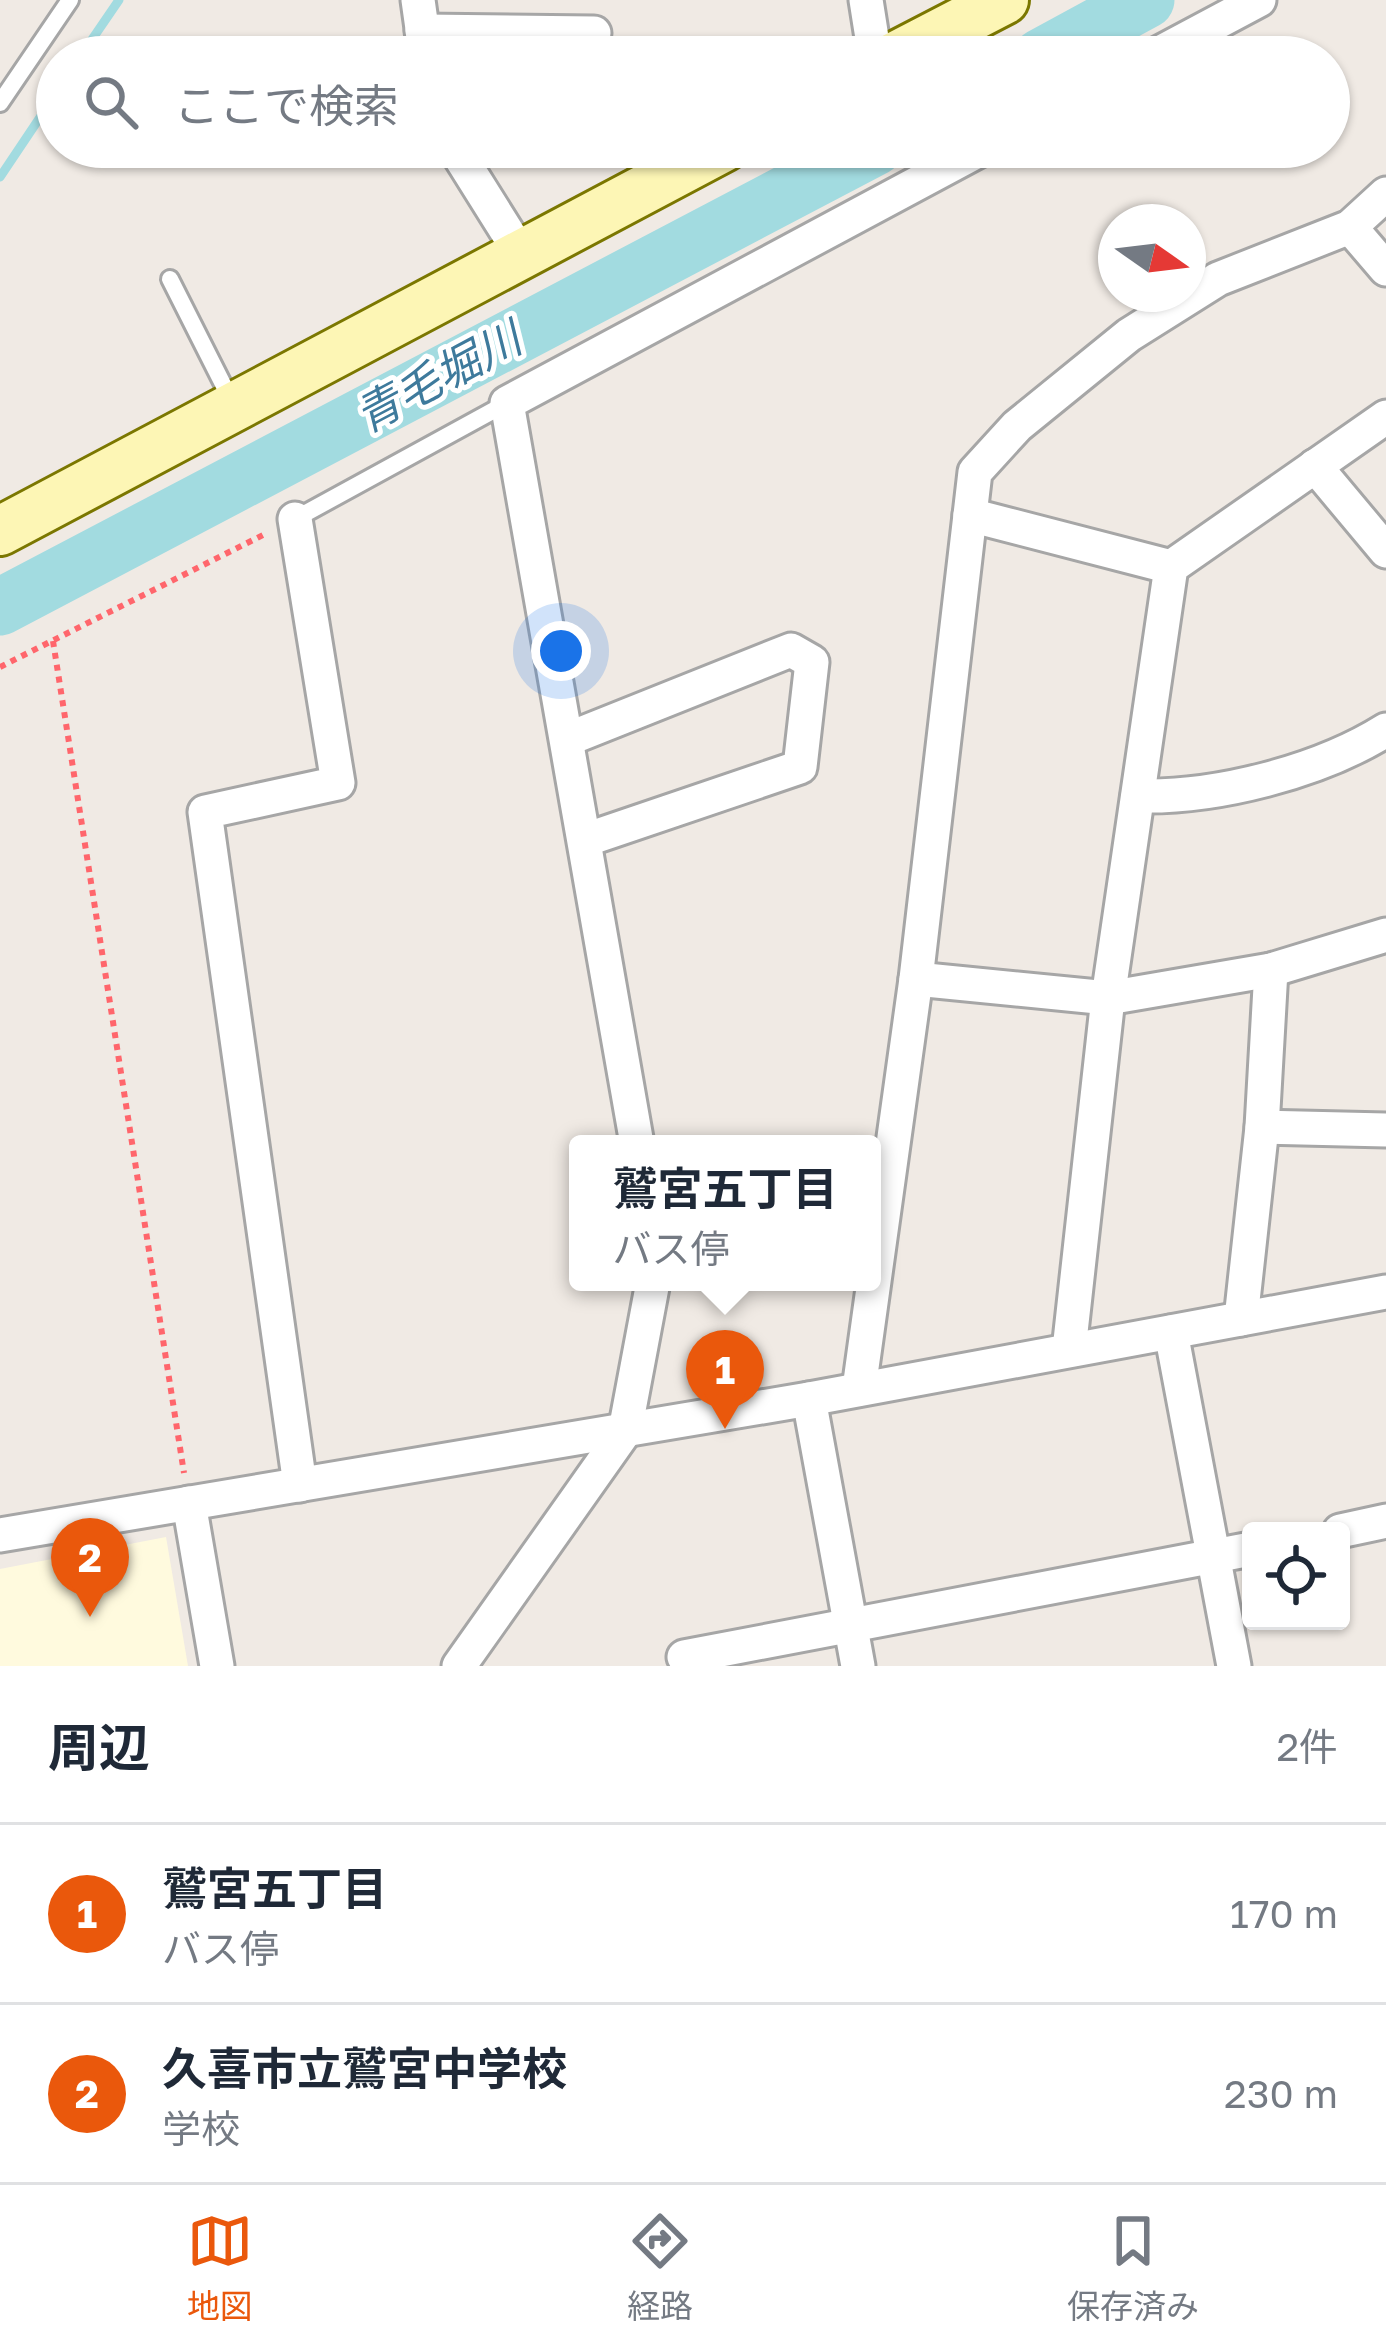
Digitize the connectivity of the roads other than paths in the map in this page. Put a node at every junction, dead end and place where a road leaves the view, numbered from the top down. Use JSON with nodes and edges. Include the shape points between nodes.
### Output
{"nodes":[{"id":1,"x":70,"y":0,"type":"edge"},
{"id":2,"x":866,"y":0,"type":"edge"},
{"id":3,"x":1004,"y":0,"type":"edge"},
{"id":4,"x":1258,"y":0,"type":"edge"},
{"id":5,"x":422,"y":29,"type":"edge"},
{"id":6,"x":594,"y":33,"type":"dead end"},
{"id":7,"x":46,"y":36,"type":"edge"},
{"id":8,"x":872,"y":36,"type":"edge"},
{"id":9,"x":935,"y":36,"type":"edge"},
{"id":10,"x":1191,"y":36,"type":"edge"},
{"id":11,"x":36,"y":50,"type":"edge"},
{"id":12,"x":0,"y":103,"type":"edge"},
{"id":13,"x":467,"y":168,"type":"edge"},
{"id":14,"x":684,"y":168,"type":"edge"},
{"id":15,"x":946,"y":168,"type":"edge"},
{"id":16,"x":1386,"y":194,"type":"edge"},
{"id":17,"x":1350,"y":227,"type":"junction"},
{"id":18,"x":521,"y":254,"type":"junction"},
{"id":19,"x":1386,"y":269,"type":"edge"},
{"id":20,"x":170,"y":279,"type":"dead end"},
{"id":21,"x":508,"y":403,"type":"junction"},
{"id":22,"x":235,"y":406,"type":"junction"},
{"id":23,"x":1386,"y":417,"type":"edge"},
{"id":24,"x":1316,"y":466,"type":"junction"},
{"id":25,"x":970,"y":515,"type":"junction"},
{"id":26,"x":295,"y":519,"type":"joint"},
{"id":27,"x":0,"y":531,"type":"edge"},
{"id":28,"x":1386,"y":551,"type":"edge"},
{"id":29,"x":1171,"y":567,"type":"junction"},
{"id":30,"x":1386,"y":730,"type":"edge"},
{"id":31,"x":568,"y":740,"type":"junction"},
{"id":32,"x":1138,"y":796,"type":"junction"},
{"id":33,"x":585,"y":840,"type":"junction"},
{"id":34,"x":1386,"y":935,"type":"edge"},
{"id":35,"x":1271,"y":970,"type":"junction"},
{"id":36,"x":916,"y":979,"type":"junction"},
{"id":37,"x":1108,"y":998,"type":"junction"},
{"id":38,"x":1262,"y":1127,"type":"junction"},
{"id":39,"x":1386,"y":1130,"type":"edge"},
{"id":40,"x":635,"y":1135,"type":"edge"},
{"id":41,"x":881,"y":1231,"type":"edge"},
{"id":42,"x":651,"y":1291,"type":"edge"},
{"id":43,"x":873,"y":1291,"type":"edge"},
{"id":44,"x":1386,"y":1292,"type":"edge"},
{"id":45,"x":1240,"y":1318,"type":"junction"},
{"id":46,"x":1171,"y":1331,"type":"junction"},
{"id":47,"x":1069,"y":1350,"type":"junction"},
{"id":48,"x":859,"y":1389,"type":"junction"},
{"id":49,"x":809,"y":1399,"type":"junction"},
{"id":50,"x":625,"y":1431,"type":"junction"},
{"id":51,"x":301,"y":1485,"type":"junction"},
{"id":52,"x":189,"y":1503,"type":"junction"},
{"id":53,"x":1386,"y":1521,"type":"edge"},
{"id":54,"x":1350,"y":1529,"type":"edge"},
{"id":55,"x":0,"y":1535,"type":"edge"},
{"id":56,"x":1242,"y":1551,"type":"edge"},
{"id":57,"x":1213,"y":1557,"type":"junction"},
{"id":58,"x":850,"y":1623,"type":"junction"},
{"id":59,"x":684,"y":1657,"type":"dead end"},
{"id":60,"x":218,"y":1666,"type":"edge"},
{"id":61,"x":459,"y":1666,"type":"edge"},
{"id":62,"x":858,"y":1666,"type":"edge"},
{"id":63,"x":1234,"y":1666,"type":"edge"}],
"edges":[{"from":1,"to":7,"type":"lane"},
{"from":2,"to":8,"type":"street"},
{"from":3,"to":9,"type":"street"},
{"from":4,"to":10,"type":"street"},
{"from":5,"to":6,"type":"street"},
{"from":11,"to":12,"type":"lane"},
{"from":13,"to":18,"type":"street"},
{"from":14,"to":18,"type":"street"},
{"from":15,"to":21,"type":"street"},
{"from":16,"to":17,"type":"street"},
{"from":17,"to":19,"type":"street"},
{"from":17,"to":25,"type":"street","via":[[1218,279],[1129,334],[1017,425],[975,472]]},
{"from":18,"to":22,"type":"street"},
{"from":20,"to":22,"type":"lane"},
{"from":21,"to":26,"type":"lane"},
{"from":21,"to":31,"type":"street"},
{"from":22,"to":27,"type":"street"},
{"from":23,"to":24,"type":"street"},
{"from":24,"to":28,"type":"street"},
{"from":24,"to":29,"type":"street"},
{"from":25,"to":29,"type":"street"},
{"from":25,"to":36,"type":"street"},
{"from":26,"to":51,"type":"street","via":[[338,782],[205,812]]},
{"from":29,"to":32,"type":"street"},
{"from":30,"to":32,"type":"street","via":[[1277,777],[1176,797]]},
{"from":31,"to":33,"type":"street"},
{"from":31,"to":33,"type":"street","via":[[790,650],[812,662],[800,767]]},
{"from":32,"to":37,"type":"street"},
{"from":33,"to":40,"type":"street"},
{"from":34,"to":35,"type":"street"},
{"from":35,"to":37,"type":"street"},
{"from":35,"to":38,"type":"street"},
{"from":36,"to":37,"type":"street"},
{"from":36,"to":41,"type":"street"},
{"from":37,"to":47,"type":"street"},
{"from":38,"to":39,"type":"street"},
{"from":38,"to":45,"type":"street"},
{"from":42,"to":50,"type":"street"},
{"from":43,"to":48,"type":"street"},
{"from":44,"to":45,"type":"street"},
{"from":45,"to":46,"type":"street"},
{"from":46,"to":47,"type":"street"},
{"from":46,"to":57,"type":"street"},
{"from":47,"to":48,"type":"street"},
{"from":48,"to":49,"type":"street"},
{"from":49,"to":50,"type":"street"},
{"from":49,"to":58,"type":"street"},
{"from":50,"to":51,"type":"street"},
{"from":50,"to":61,"type":"street"},
{"from":51,"to":52,"type":"street"},
{"from":52,"to":55,"type":"street"},
{"from":52,"to":60,"type":"street"},
{"from":53,"to":54,"type":"street"},
{"from":56,"to":57,"type":"street"},
{"from":57,"to":58,"type":"street"},
{"from":57,"to":63,"type":"street"},
{"from":58,"to":59,"type":"street"},
{"from":58,"to":62,"type":"street"}]}
